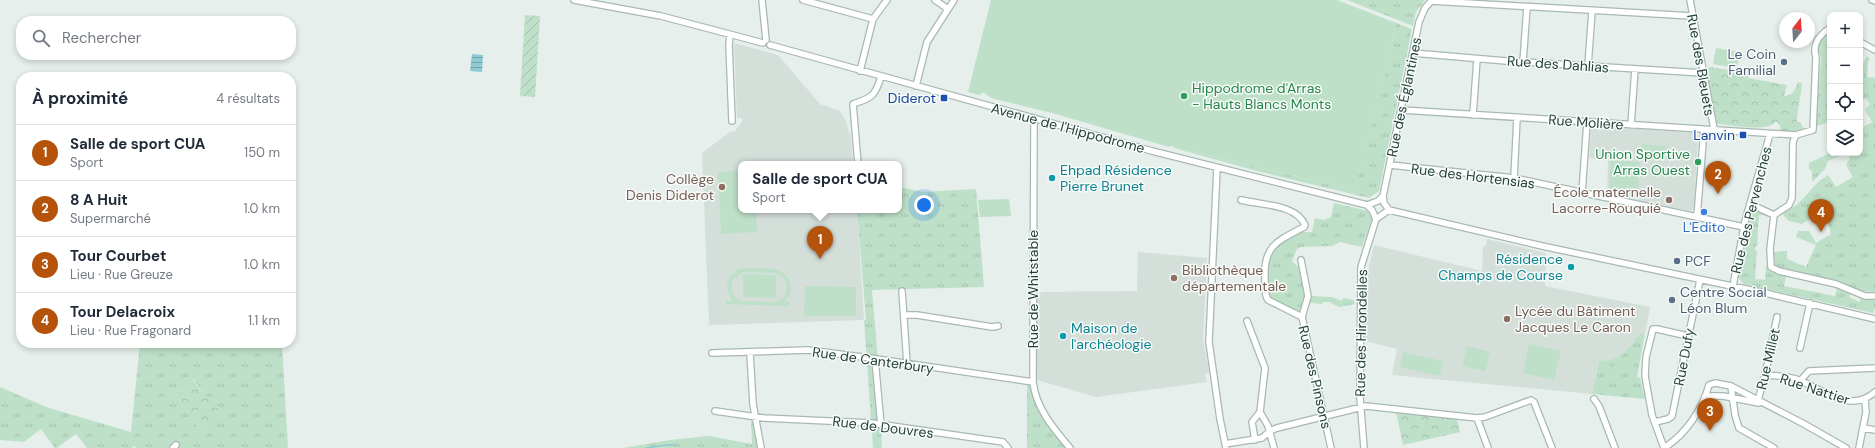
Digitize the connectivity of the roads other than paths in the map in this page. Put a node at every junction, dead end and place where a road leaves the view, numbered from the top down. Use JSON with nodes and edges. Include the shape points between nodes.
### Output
{"nodes":[{"id":1,"x":574,"y":0,"type":"edge"},
{"id":2,"x":762,"y":0,"type":"edge"},
{"id":3,"x":803,"y":0,"type":"edge"},
{"id":4,"x":887,"y":0,"type":"edge"},
{"id":5,"x":935,"y":0,"type":"edge"},
{"id":6,"x":954,"y":0,"type":"edge"},
{"id":7,"x":1432,"y":0,"type":"edge"},
{"id":8,"x":1690,"y":0,"type":"edge"},
{"id":9,"x":815,"y":2,"type":"edge"},
{"id":10,"x":1527,"y":7,"type":"junction"},
{"id":11,"x":948,"y":9,"type":"junction"},
{"id":12,"x":1592,"y":10,"type":"junction"},
{"id":13,"x":1692,"y":16,"type":"junction"},
{"id":14,"x":873,"y":19,"type":"junction"},
{"id":15,"x":1827,"y":31,"type":"edge"},
{"id":16,"x":730,"y":35,"type":"junction"},
{"id":17,"x":764,"y":42,"type":"junction"},
{"id":18,"x":1863,"y":44,"type":"edge"},
{"id":19,"x":1875,"y":50,"type":"edge"},
{"id":20,"x":1413,"y":53,"type":"junction"},
{"id":21,"x":1477,"y":59,"type":"junction"},
{"id":22,"x":1523,"y":62,"type":"junction"},
{"id":23,"x":1588,"y":66,"type":"junction"},
{"id":24,"x":1635,"y":69,"type":"junction"},
{"id":25,"x":860,"y":71,"type":"junction"},
{"id":26,"x":1703,"y":73,"type":"junction"},
{"id":27,"x":880,"y":77,"type":"junction"},
{"id":28,"x":916,"y":86,"type":"junction"},
{"id":29,"x":1402,"y":110,"type":"junction"},
{"id":30,"x":1473,"y":115,"type":"junction"},
{"id":31,"x":1034,"y":118,"type":"junction"},
{"id":32,"x":1517,"y":118,"type":"junction"},
{"id":33,"x":732,"y":121,"type":"dead end"},
{"id":34,"x":1587,"y":122,"type":"junction"},
{"id":35,"x":1631,"y":125,"type":"junction"},
{"id":36,"x":1714,"y":129,"type":"junction"},
{"id":37,"x":1704,"y":130,"type":"junction"},
{"id":38,"x":1770,"y":134,"type":"junction"},
{"id":39,"x":1796,"y":135,"type":"junction"},
{"id":40,"x":858,"y":161,"type":"edge"},
{"id":41,"x":1390,"y":165,"type":"junction"},
{"id":42,"x":1216,"y":168,"type":"junction"},
{"id":43,"x":1514,"y":178,"type":"junction"},
{"id":44,"x":1582,"y":193,"type":"junction"},
{"id":45,"x":1242,"y":200,"type":"dead end"},
{"id":46,"x":1750,"y":204,"type":"junction"},
{"id":47,"x":1367,"y":205,"type":"junction"},
{"id":48,"x":1382,"y":207,"type":"junction"},
{"id":49,"x":1373,"y":211,"type":"junction"},
{"id":50,"x":1774,"y":214,"type":"junction"},
{"id":51,"x":1697,"y":217,"type":"junction"},
{"id":52,"x":1376,"y":219,"type":"junction"},
{"id":53,"x":1744,"y":228,"type":"junction"},
{"id":54,"x":1300,"y":260,"type":"dead end"},
{"id":55,"x":1700,"y":280,"type":"junction"},
{"id":56,"x":1733,"y":286,"type":"junction"},
{"id":57,"x":902,"y":292,"type":"dead end"},
{"id":58,"x":1875,"y":296,"type":"edge"},
{"id":59,"x":1810,"y":303,"type":"junction"},
{"id":60,"x":904,"y":315,"type":"junction"},
{"id":61,"x":1302,"y":317,"type":"junction"},
{"id":62,"x":1777,"y":317,"type":"dead end"},
{"id":63,"x":1875,"y":319,"type":"edge"},
{"id":64,"x":1247,"y":321,"type":"dead end"},
{"id":65,"x":998,"y":326,"type":"dead end"},
{"id":66,"x":1688,"y":336,"type":"junction"},
{"id":67,"x":1800,"y":348,"type":"dead end"},
{"id":68,"x":712,"y":353,"type":"dead end"},
{"id":69,"x":750,"y":353,"type":"junction"},
{"id":70,"x":875,"y":359,"type":"junction"},
{"id":71,"x":907,"y":364,"type":"junction"},
{"id":72,"x":1875,"y":368,"type":"edge"},
{"id":73,"x":1765,"y":375,"type":"junction"},
{"id":74,"x":1800,"y":381,"type":"junction"},
{"id":75,"x":1033,"y":382,"type":"junction"},
{"id":76,"x":1731,"y":386,"type":"junction"},
{"id":77,"x":1875,"y":392,"type":"edge"},
{"id":78,"x":1706,"y":396,"type":"junction"},
{"id":79,"x":1731,"y":398,"type":"junction"},
{"id":80,"x":1594,"y":399,"type":"dead end"},
{"id":81,"x":1758,"y":400,"type":"junction"},
{"id":82,"x":1866,"y":400,"type":"junction"},
{"id":83,"x":1765,"y":404,"type":"junction"},
{"id":84,"x":1361,"y":407,"type":"junction"},
{"id":85,"x":715,"y":411,"type":"dead end"},
{"id":86,"x":1260,"y":412,"type":"junction"},
{"id":87,"x":1324,"y":415,"type":"junction"},
{"id":88,"x":755,"y":416,"type":"junction"},
{"id":89,"x":1477,"y":418,"type":"junction"},
{"id":90,"x":1655,"y":422,"type":"junction"},
{"id":91,"x":881,"y":425,"type":"junction"},
{"id":92,"x":1864,"y":428,"type":"junction"},
{"id":93,"x":1875,"y":430,"type":"edge"},
{"id":94,"x":1270,"y":431,"type":"junction"},
{"id":95,"x":1254,"y":440,"type":"junction"},
{"id":96,"x":1226,"y":446,"type":"edge"},
{"id":97,"x":761,"y":448,"type":"edge"},
{"id":98,"x":1008,"y":448,"type":"edge"},
{"id":99,"x":1070,"y":448,"type":"edge"},
{"id":100,"x":1274,"y":448,"type":"edge"},
{"id":101,"x":1331,"y":448,"type":"edge"},
{"id":102,"x":1364,"y":448,"type":"edge"},
{"id":103,"x":1488,"y":448,"type":"edge"},
{"id":104,"x":1552,"y":448,"type":"edge"},
{"id":105,"x":1615,"y":448,"type":"edge"},
{"id":106,"x":1664,"y":448,"type":"edge"},
{"id":107,"x":1774,"y":448,"type":"edge"},
{"id":108,"x":1846,"y":448,"type":"edge"},
{"id":109,"x":1859,"y":448,"type":"edge"}],
"edges":[{"from":1,"to":16,"type":"street","via":[[661,16]]},
{"from":2,"to":17,"type":"street"},
{"from":3,"to":9,"type":"street"},
{"from":4,"to":14,"type":"street"},
{"from":5,"to":11,"type":"street"},
{"from":6,"to":11,"type":"street"},
{"from":7,"to":10,"type":"street"},
{"from":7,"to":20,"type":"street","name":"Rue des Églantines","via":[[1419,22]]},
{"from":8,"to":13,"type":"street","name":"Rue des Bleuets"},
{"from":9,"to":14,"type":"street"},
{"from":10,"to":12,"type":"street"},
{"from":10,"to":22,"type":"street"},
{"from":11,"to":28,"type":"street","via":[[927,42]]},
{"from":12,"to":13,"type":"street"},
{"from":12,"to":23,"type":"street"},
{"from":13,"to":26,"type":"street","name":"Rue des Bleuets"},
{"from":14,"to":25,"type":"street"},
{"from":15,"to":39,"type":"street","via":[[1814,45],[1813,50],[1816,57],[1812,130]]},
{"from":16,"to":17,"type":"street"},
{"from":16,"to":33,"type":"street"},
{"from":17,"to":25,"type":"street","name":"Avenue de l'Hippodrome","via":[[769,41],[770,45]]},
{"from":18,"to":19,"type":"street"},
{"from":20,"to":21,"type":"street","name":"Rue des Dahlias"},
{"from":20,"to":29,"type":"street","name":"Rue des Églantines"},
{"from":21,"to":22,"type":"street","name":"Rue des Dahlias"},
{"from":21,"to":30,"type":"street"},
{"from":22,"to":23,"type":"street","name":"Rue des Dahlias"},
{"from":23,"to":24,"type":"street","name":"Rue des Dahlias"},
{"from":24,"to":26,"type":"street","name":"Rue des Dahlias"},
{"from":24,"to":35,"type":"street"},
{"from":25,"to":27,"type":"street","name":"Avenue de l'Hippodrome"},
{"from":26,"to":36,"type":"street","name":"Rue des Bleuets"},
{"from":27,"to":28,"type":"street","name":"Avenue de l'Hippodrome"},
{"from":27,"to":40,"type":"street","via":[[873,96],[853,104]]},
{"from":28,"to":31,"type":"street","name":"Avenue de l'Hippodrome"},
{"from":29,"to":30,"type":"street","name":"Rue Molière"},
{"from":29,"to":41,"type":"street","name":"Rue des Églantines"},
{"from":30,"to":32,"type":"street","name":"Rue Molière"},
{"from":31,"to":42,"type":"street","name":"Avenue de l'Hippodrome"},
{"from":31,"to":75,"type":"street","name":"Rue de Whitstable"},
{"from":32,"to":34,"type":"street","name":"Rue Molière"},
{"from":32,"to":43,"type":"street"},
{"from":34,"to":35,"type":"street","name":"Rue Molière"},
{"from":34,"to":44,"type":"street"},
{"from":35,"to":37,"type":"street","name":"Rue Molière"},
{"from":36,"to":37,"type":"street","name":"Rue Molière"},
{"from":36,"to":38,"type":"street","name":"Rue Molière"},
{"from":37,"to":51,"type":"street","name":"Rue des Bleuets"},
{"from":38,"to":39,"type":"street","name":"Rue Molière"},
{"from":38,"to":46,"type":"street","name":"Rue des Pervenches"},
{"from":39,"to":50,"type":"street","via":[[1792,198],[1789,205]]},
{"from":41,"to":43,"type":"street","name":"Rue des Hortensias"},
{"from":41,"to":48,"type":"street","name":"Rue des Églantines"},
{"from":42,"to":47,"type":"street","name":"Avenue de l'Hippodrome"},
{"from":42,"to":96,"type":"street","via":[[1209,336]]},
{"from":43,"to":44,"type":"street","name":"Rue des Hortensias"},
{"from":44,"to":51,"type":"street","name":"Rue des Hortensias"},
{"from":45,"to":61,"type":"street","via":[[1284,208],[1303,219],[1304,227],[1270,248],[1264,265],[1268,300]]},
{"from":46,"to":50,"type":"street"},
{"from":46,"to":53,"type":"street","name":"Rue des Pervenches"},
{"from":47,"to":48,"type":"street","name":"Avenue de l'Hippodrome"},
{"from":47,"to":49,"type":"street"},
{"from":48,"to":49,"type":"street"},
{"from":48,"to":49,"type":"street"},
{"from":48,"to":52,"type":"street"},
{"from":48,"to":55,"type":"street","name":"Avenue de l'Hippodrome","via":[[1542,246]]},
{"from":49,"to":52,"type":"street"},
{"from":50,"to":58,"type":"street","via":[[1770,249],[1771,267],[1778,271],[1836,284],[1859,294]]},
{"from":51,"to":53,"type":"street","name":"Rue des Hortensias"},
{"from":52,"to":84,"type":"street","name":"Rue des Hirondelles","via":[[1365,249],[1361,273]]},
{"from":53,"to":56,"type":"street","name":"Rue des Pervenches"},
{"from":54,"to":61,"type":"street","name":"Rue des Pinsons","via":[[1308,296]]},
{"from":55,"to":56,"type":"street","name":"Avenue de l'Hippodrome"},
{"from":55,"to":66,"type":"street","name":"Rue Dufy"},
{"from":56,"to":59,"type":"street","name":"Avenue de l'Hippodrome"},
{"from":57,"to":60,"type":"street"},
{"from":59,"to":63,"type":"street","name":"Avenue de l'Hippodrome"},
{"from":59,"to":67,"type":"street"},
{"from":60,"to":65,"type":"street"},
{"from":60,"to":71,"type":"street"},
{"from":61,"to":87,"type":"street","name":"Rue des Pinsons"},
{"from":62,"to":73,"type":"street","name":"Rue Millet"},
{"from":64,"to":86,"type":"street","via":[[1265,368]]},
{"from":66,"to":90,"type":"street","name":"Rue Dufy","via":[[1672,416]]},
{"from":66,"to":90,"type":"street","via":[[1657,329],[1651,332],[1645,376]]},
{"from":68,"to":69,"type":"street","name":"Rue de Canterbury"},
{"from":69,"to":70,"type":"street","name":"Rue de Canterbury","via":[[808,350]]},
{"from":69,"to":88,"type":"street"},
{"from":70,"to":71,"type":"street","name":"Rue de Canterbury"},
{"from":70,"to":91,"type":"street"},
{"from":71,"to":75,"type":"street","name":"Rue de Canterbury"},
{"from":72,"to":74,"type":"street","via":[[1808,371]]},
{"from":73,"to":74,"type":"street","name":"Rue Nattier"},
{"from":73,"to":81,"type":"street","name":"Rue Millet"},
{"from":74,"to":82,"type":"street","name":"Rue Nattier","via":[[1844,400]]},
{"from":75,"to":99,"type":"street","name":"Rue de Whitstable","via":[[1039,407]]},
{"from":76,"to":78,"type":"street","via":[[1715,383],[1709,385]]},
{"from":76,"to":79,"type":"street"},
{"from":76,"to":81,"type":"street"},
{"from":77,"to":82,"type":"street","name":"Rue Nattier"},
{"from":78,"to":79,"type":"street"},
{"from":78,"to":106,"type":"street","via":[[1683,433]]},
{"from":79,"to":83,"type":"street"},
{"from":79,"to":107,"type":"street","via":[[1739,428]]},
{"from":80,"to":105,"type":"street","via":[[1600,406]]},
{"from":81,"to":83,"type":"street"},
{"from":82,"to":92,"type":"street","name":"Rue Nattier"},
{"from":83,"to":108,"type":"street"},
{"from":84,"to":87,"type":"street"},
{"from":84,"to":89,"type":"street"},
{"from":84,"to":102,"type":"street","name":"Rue des Hirondelles"},
{"from":85,"to":88,"type":"street","name":"Rue de Douvres"},
{"from":86,"to":94,"type":"street"},
{"from":86,"to":95,"type":"street","via":[[1252,422]]},
{"from":87,"to":94,"type":"street"},
{"from":87,"to":101,"type":"street","name":"Rue des Pinsons"},
{"from":88,"to":91,"type":"street","name":"Rue de Douvres"},
{"from":88,"to":97,"type":"street"},
{"from":89,"to":103,"type":"street"},
{"from":89,"to":104,"type":"street","via":[[1528,400],[1534,402]]},
{"from":90,"to":106,"type":"street"},
{"from":91,"to":98,"type":"street","name":"Rue de Douvres","via":[[1003,442]]},
{"from":92,"to":93,"type":"street"},
{"from":92,"to":109,"type":"street","name":"Rue Nattier"},
{"from":94,"to":95,"type":"street","via":[[1262,438]]},
{"from":94,"to":100,"type":"street"},
{"from":95,"to":96,"type":"street"}]}
